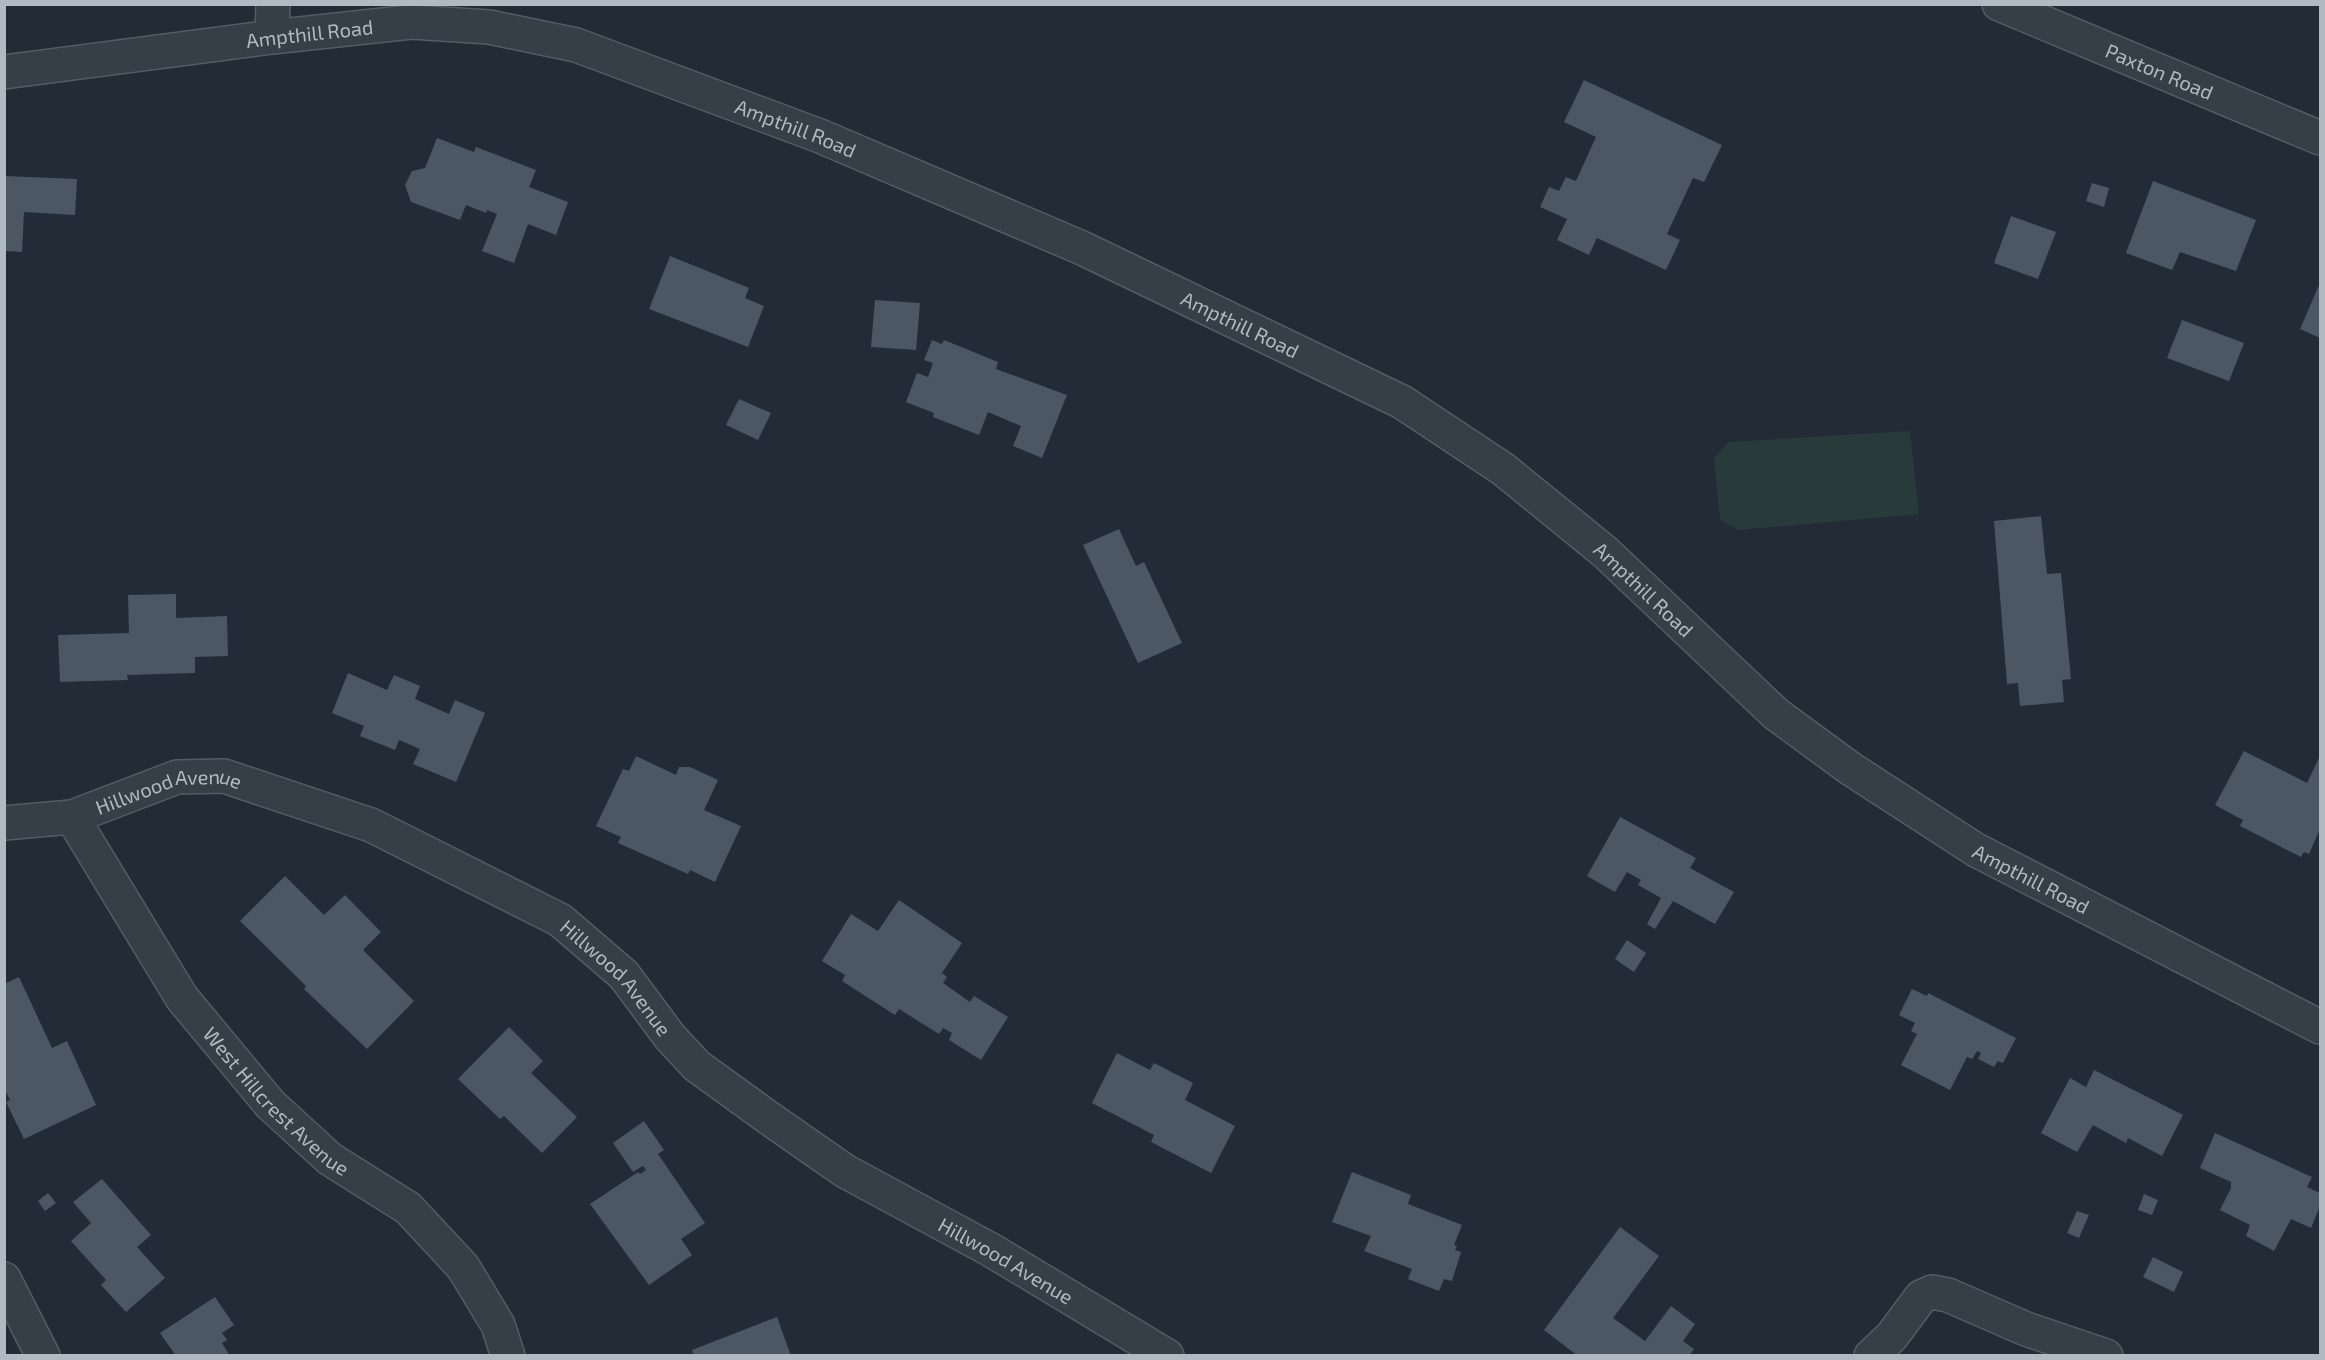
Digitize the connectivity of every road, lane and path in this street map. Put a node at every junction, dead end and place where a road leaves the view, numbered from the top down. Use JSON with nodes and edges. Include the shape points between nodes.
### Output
{"nodes":[{"id":1,"x":273,"y":4,"type":"edge"},
{"id":2,"x":1999,"y":4,"type":"edge"},
{"id":3,"x":272,"y":37,"type":"junction"},
{"id":4,"x":4,"y":72,"type":"edge"},
{"id":5,"x":2320,"y":138,"type":"edge"},
{"id":6,"x":72,"y":817,"type":"junction"},
{"id":7,"x":4,"y":823,"type":"edge"},
{"id":8,"x":2320,"y":1027,"type":"edge"},
{"id":9,"x":4,"y":1279,"type":"edge"},
{"id":10,"x":43,"y":1356,"type":"edge"},
{"id":11,"x":508,"y":1356,"type":"edge"},
{"id":12,"x":1167,"y":1356,"type":"edge"},
{"id":13,"x":1871,"y":1356,"type":"edge"},
{"id":14,"x":2106,"y":1356,"type":"edge"}],
"edges":[{"from":1,"to":3,"type":"street"},
{"from":2,"to":5,"type":"street","name":"Paxton Road"},
{"from":3,"to":4,"type":"street","name":"Ampthill Road"},
{"from":3,"to":8,"type":"street","name":"Ampthill Road","via":[[411,22],[489,27],[576,45],[820,136],[1082,248],[1402,402],[1503,470],[1605,552],[1776,714],[1851,769],[1976,850]]},
{"from":6,"to":7,"type":"street","name":"Hillwood Avenue"},
{"from":6,"to":11,"type":"street","name":"West Hillcrest Avenue","via":[[182,998],[270,1104],[330,1160],[408,1208],[463,1267],[498,1325]]},
{"from":6,"to":12,"type":"street","name":"Hillwood Avenue","via":[[177,777],[224,776],[371,825],[560,920],[624,975],[697,1066],[845,1171],[991,1250]]},
{"from":9,"to":10,"type":"street"},
{"from":13,"to":14,"type":"street","via":[[1922,1297],[1932,1292],[1948,1294],[2026,1329]]}]}
